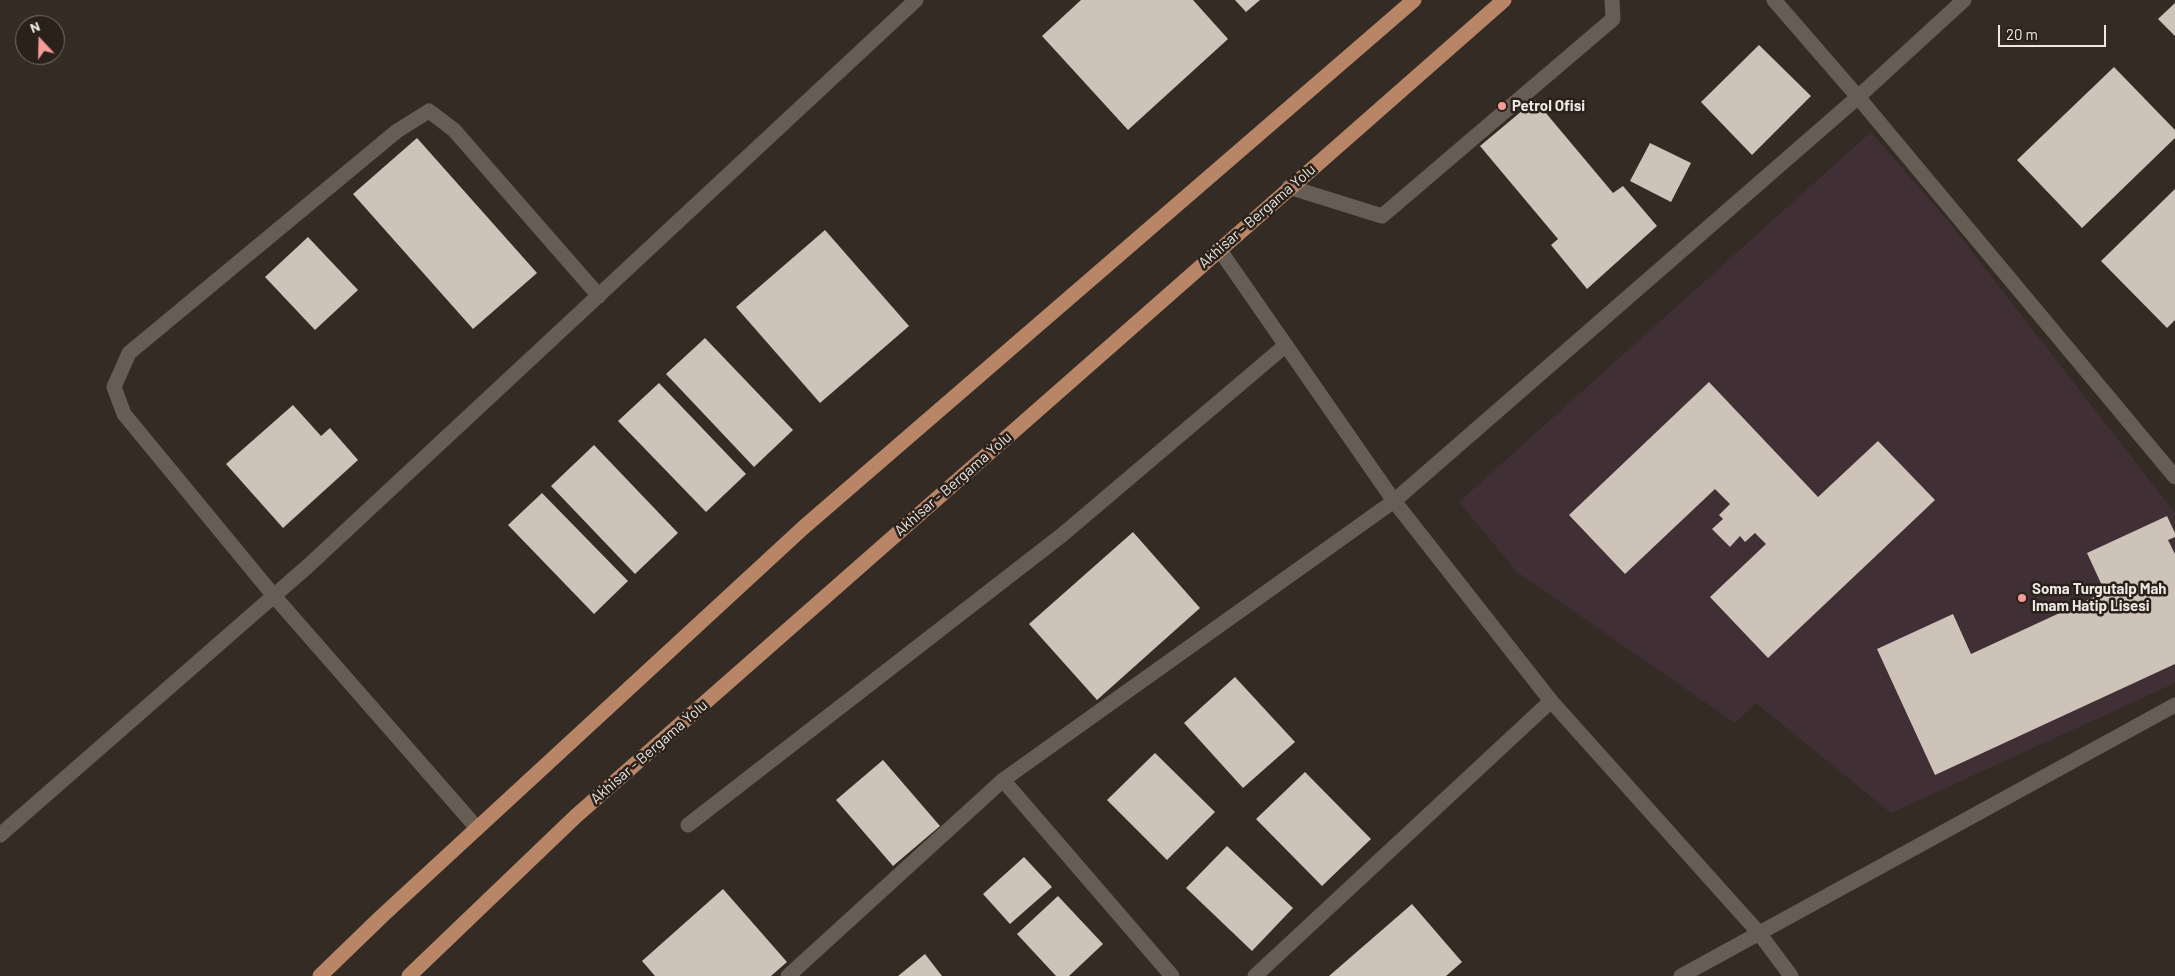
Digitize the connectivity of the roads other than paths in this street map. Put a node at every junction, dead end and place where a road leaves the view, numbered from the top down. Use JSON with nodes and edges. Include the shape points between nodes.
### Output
{"nodes":[{"id":1,"x":916,"y":0,"type":"edge"},
{"id":2,"x":1504,"y":0,"type":"edge"},
{"id":3,"x":1612,"y":0,"type":"edge"},
{"id":4,"x":1774,"y":0,"type":"edge"},
{"id":5,"x":1964,"y":0,"type":"edge"},
{"id":6,"x":1409,"y":2,"type":"edge"},
{"id":7,"x":1858,"y":97,"type":"junction"},
{"id":8,"x":1289,"y":187,"type":"junction"},
{"id":9,"x":1219,"y":249,"type":"junction"},
{"id":10,"x":598,"y":296,"type":"junction"},
{"id":11,"x":1286,"y":345,"type":"junction"},
{"id":12,"x":2175,"y":477,"type":"edge"},
{"id":13,"x":1394,"y":501,"type":"junction"},
{"id":14,"x":274,"y":596,"type":"junction"},
{"id":15,"x":1551,"y":701,"type":"junction"},
{"id":16,"x":2175,"y":705,"type":"edge"},
{"id":17,"x":1003,"y":780,"type":"junction"},
{"id":18,"x":688,"y":825,"type":"dead end"},
{"id":19,"x":478,"y":828,"type":"junction"},
{"id":20,"x":0,"y":835,"type":"edge"},
{"id":21,"x":1759,"y":933,"type":"junction"},
{"id":22,"x":320,"y":976,"type":"edge"},
{"id":23,"x":409,"y":976,"type":"edge"},
{"id":24,"x":788,"y":976,"type":"edge"},
{"id":25,"x":1172,"y":976,"type":"edge"},
{"id":26,"x":1255,"y":976,"type":"edge"},
{"id":27,"x":1681,"y":976,"type":"edge"},
{"id":28,"x":1791,"y":976,"type":"edge"}],
"edges":[{"from":1,"to":10,"type":"street"},
{"from":2,"to":8,"type":"main road","name":"Akhisar - Bergama Yolu"},
{"from":3,"to":8,"type":"street","via":[[1614,19],[1382,216]]},
{"from":4,"to":7,"type":"street"},
{"from":5,"to":7,"type":"street"},
{"from":6,"to":19,"type":"main road","via":[[804,527]]},
{"from":7,"to":12,"type":"street"},
{"from":7,"to":13,"type":"street"},
{"from":8,"to":9,"type":"main road","name":"Akhisar - Bergama Yolu"},
{"from":9,"to":11,"type":"street"},
{"from":9,"to":23,"type":"main road","name":"Akhisar - Bergama Yolu","via":[[576,816]]},
{"from":10,"to":14,"type":"street"},
{"from":10,"to":14,"type":"street","via":[[454,130],[429,111],[397,131],[129,353],[114,387],[124,414]]},
{"from":11,"to":13,"type":"street"},
{"from":11,"to":18,"type":"street","via":[[1062,535]]},
{"from":13,"to":15,"type":"street"},
{"from":13,"to":17,"type":"street"},
{"from":14,"to":19,"type":"street"},
{"from":14,"to":20,"type":"street"},
{"from":15,"to":21,"type":"street"},
{"from":15,"to":26,"type":"street"},
{"from":16,"to":21,"type":"street"},
{"from":17,"to":24,"type":"street"},
{"from":17,"to":25,"type":"street"},
{"from":19,"to":22,"type":"main road"},
{"from":21,"to":27,"type":"street"},
{"from":21,"to":28,"type":"street"}]}
